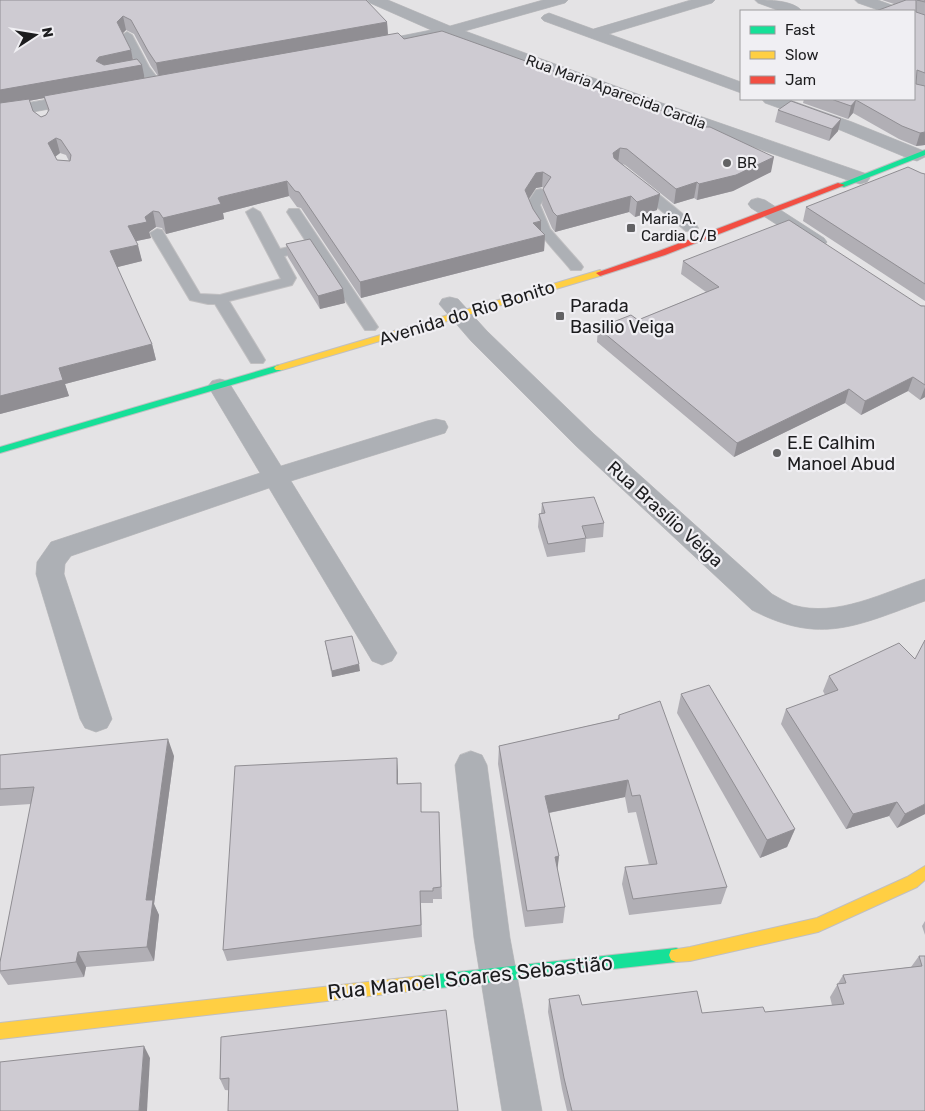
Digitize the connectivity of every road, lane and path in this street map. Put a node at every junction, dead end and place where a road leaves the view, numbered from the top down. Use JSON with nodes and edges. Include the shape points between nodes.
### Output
{"nodes":[{"id":1,"x":375,"y":0,"type":"edge"},
{"id":2,"x":560,"y":0,"type":"edge"},
{"id":3,"x":707,"y":0,"type":"edge"},
{"id":4,"x":763,"y":0,"type":"edge"},
{"id":5,"x":863,"y":0,"type":"edge"},
{"id":6,"x":791,"y":10,"type":"edge"},
{"id":7,"x":892,"y":10,"type":"edge"},
{"id":8,"x":548,"y":18,"type":"dead end"},
{"id":9,"x":449,"y":31,"type":"junction"},
{"id":10,"x":593,"y":34,"type":"junction"},
{"id":11,"x":127,"y":35,"type":"edge"},
{"id":12,"x":389,"y":42,"type":"edge"},
{"id":13,"x":175,"y":81,"type":"edge"},
{"id":14,"x":156,"y":84,"type":"junction"},
{"id":15,"x":138,"y":88,"type":"edge"},
{"id":16,"x":740,"y":88,"type":"edge"},
{"id":17,"x":101,"y":94,"type":"edge"},
{"id":18,"x":775,"y":100,"type":"edge"},
{"id":19,"x":0,"y":113,"type":"edge"},
{"id":20,"x":908,"y":153,"type":"edge"},
{"id":21,"x":852,"y":175,"type":"junction"},
{"id":22,"x":915,"y":176,"type":"edge"},
{"id":23,"x":827,"y":178,"type":"dead end"},
{"id":24,"x":633,"y":180,"type":"edge"},
{"id":25,"x":541,"y":193,"type":"edge"},
{"id":26,"x":764,"y":205,"type":"junction"},
{"id":27,"x":253,"y":212,"type":"dead end"},
{"id":28,"x":294,"y":212,"type":"edge"},
{"id":29,"x":695,"y":227,"type":"joint"},
{"id":30,"x":157,"y":233,"type":"edge"},
{"id":31,"x":674,"y":234,"type":"dead end"},
{"id":32,"x":316,"y":245,"type":"junction"},
{"id":33,"x":276,"y":254,"type":"junction"},
{"id":34,"x":835,"y":254,"type":"edge"},
{"id":35,"x":576,"y":266,"type":"dead end"},
{"id":36,"x":220,"y":299,"type":"junction"},
{"id":37,"x":454,"y":306,"type":"junction"},
{"id":38,"x":370,"y":327,"type":"dead end"},
{"id":39,"x":257,"y":360,"type":"dead end"},
{"id":40,"x":220,"y":386,"type":"junction"},
{"id":41,"x":436,"y":427,"type":"dead end"},
{"id":42,"x":0,"y":450,"type":"edge"},
{"id":43,"x":274,"y":477,"type":"junction"},
{"id":44,"x":925,"y":590,"type":"edge"},
{"id":45,"x":382,"y":653,"type":"dead end"},
{"id":46,"x":96,"y":719,"type":"dead end"},
{"id":47,"x":471,"y":765,"type":"dead end"},
{"id":48,"x":925,"y":872,"type":"edge"},
{"id":49,"x":496,"y":974,"type":"junction"},
{"id":50,"x":0,"y":1031,"type":"edge"},
{"id":51,"x":522,"y":1111,"type":"edge"}],
"edges":[{"from":1,"to":9,"type":"street","name":"Rua Maria Aparecida Cardia"},
{"from":2,"to":9,"type":"street"},
{"from":3,"to":10,"type":"street"},
{"from":4,"to":6,"type":"street"},
{"from":5,"to":7,"type":"street"},
{"from":8,"to":10,"type":"street"},
{"from":9,"to":12,"type":"street"},
{"from":9,"to":21,"type":"street","name":"Rua Maria Aparecida Cardia"},
{"from":10,"to":16,"type":"street"},
{"from":11,"to":14,"type":"lane","via":[[139,68]]},
{"from":13,"to":14,"type":"street"},
{"from":14,"to":15,"type":"street"},
{"from":17,"to":19,"type":"street","via":[[40,112]]},
{"from":18,"to":20,"type":"street"},
{"from":20,"to":21,"type":"main road","name":"Avenida do Rio Bonito"},
{"from":20,"to":21,"type":"main road","name":"Avenida do Rio Bonito"},
{"from":20,"to":22,"type":"street"},
{"from":21,"to":23,"type":"main road","name":"Avenida do Rio Bonito"},
{"from":21,"to":26,"type":"main road","name":"Avenida do Rio Bonito"},
{"from":24,"to":29,"type":"lane"},
{"from":25,"to":35,"type":"lane","via":[[533,205],[536,218],[556,246]]},
{"from":26,"to":34,"type":"street"},
{"from":26,"to":37,"type":"main road","name":"Avenida do Rio Bonito","via":[[662,253]]},
{"from":27,"to":33,"type":"lane"},
{"from":28,"to":32,"type":"lane"},
{"from":29,"to":31,"type":"main road"},
{"from":30,"to":36,"type":"lane","via":[[195,298]]},
{"from":32,"to":33,"type":"lane"},
{"from":32,"to":38,"type":"lane"},
{"from":33,"to":36,"type":"lane","via":[[289,278],[286,282]]},
{"from":36,"to":39,"type":"lane"},
{"from":37,"to":40,"type":"main road","name":"Avenida do Rio Bonito"},
{"from":37,"to":44,"type":"street","name":"Rua Brasílio Veiga","via":[[585,440],[762,602],[787,615],[841,618]]},
{"from":40,"to":42,"type":"main road","name":"Avenida do Rio Bonito"},
{"from":40,"to":43,"type":"street"},
{"from":41,"to":43,"type":"street"},
{"from":43,"to":45,"type":"street"},
{"from":43,"to":46,"type":"street","via":[[75,543],[61,550],[51,562],[50,574]]},
{"from":47,"to":49,"type":"street"},
{"from":48,"to":49,"type":"main road","name":"Rua Manoel Soares Sebastião","via":[[912,882],[818,925],[690,954]]},
{"from":49,"to":50,"type":"main road","name":"Rua Manoel Soares Sebastião"},
{"from":49,"to":51,"type":"street"}]}
